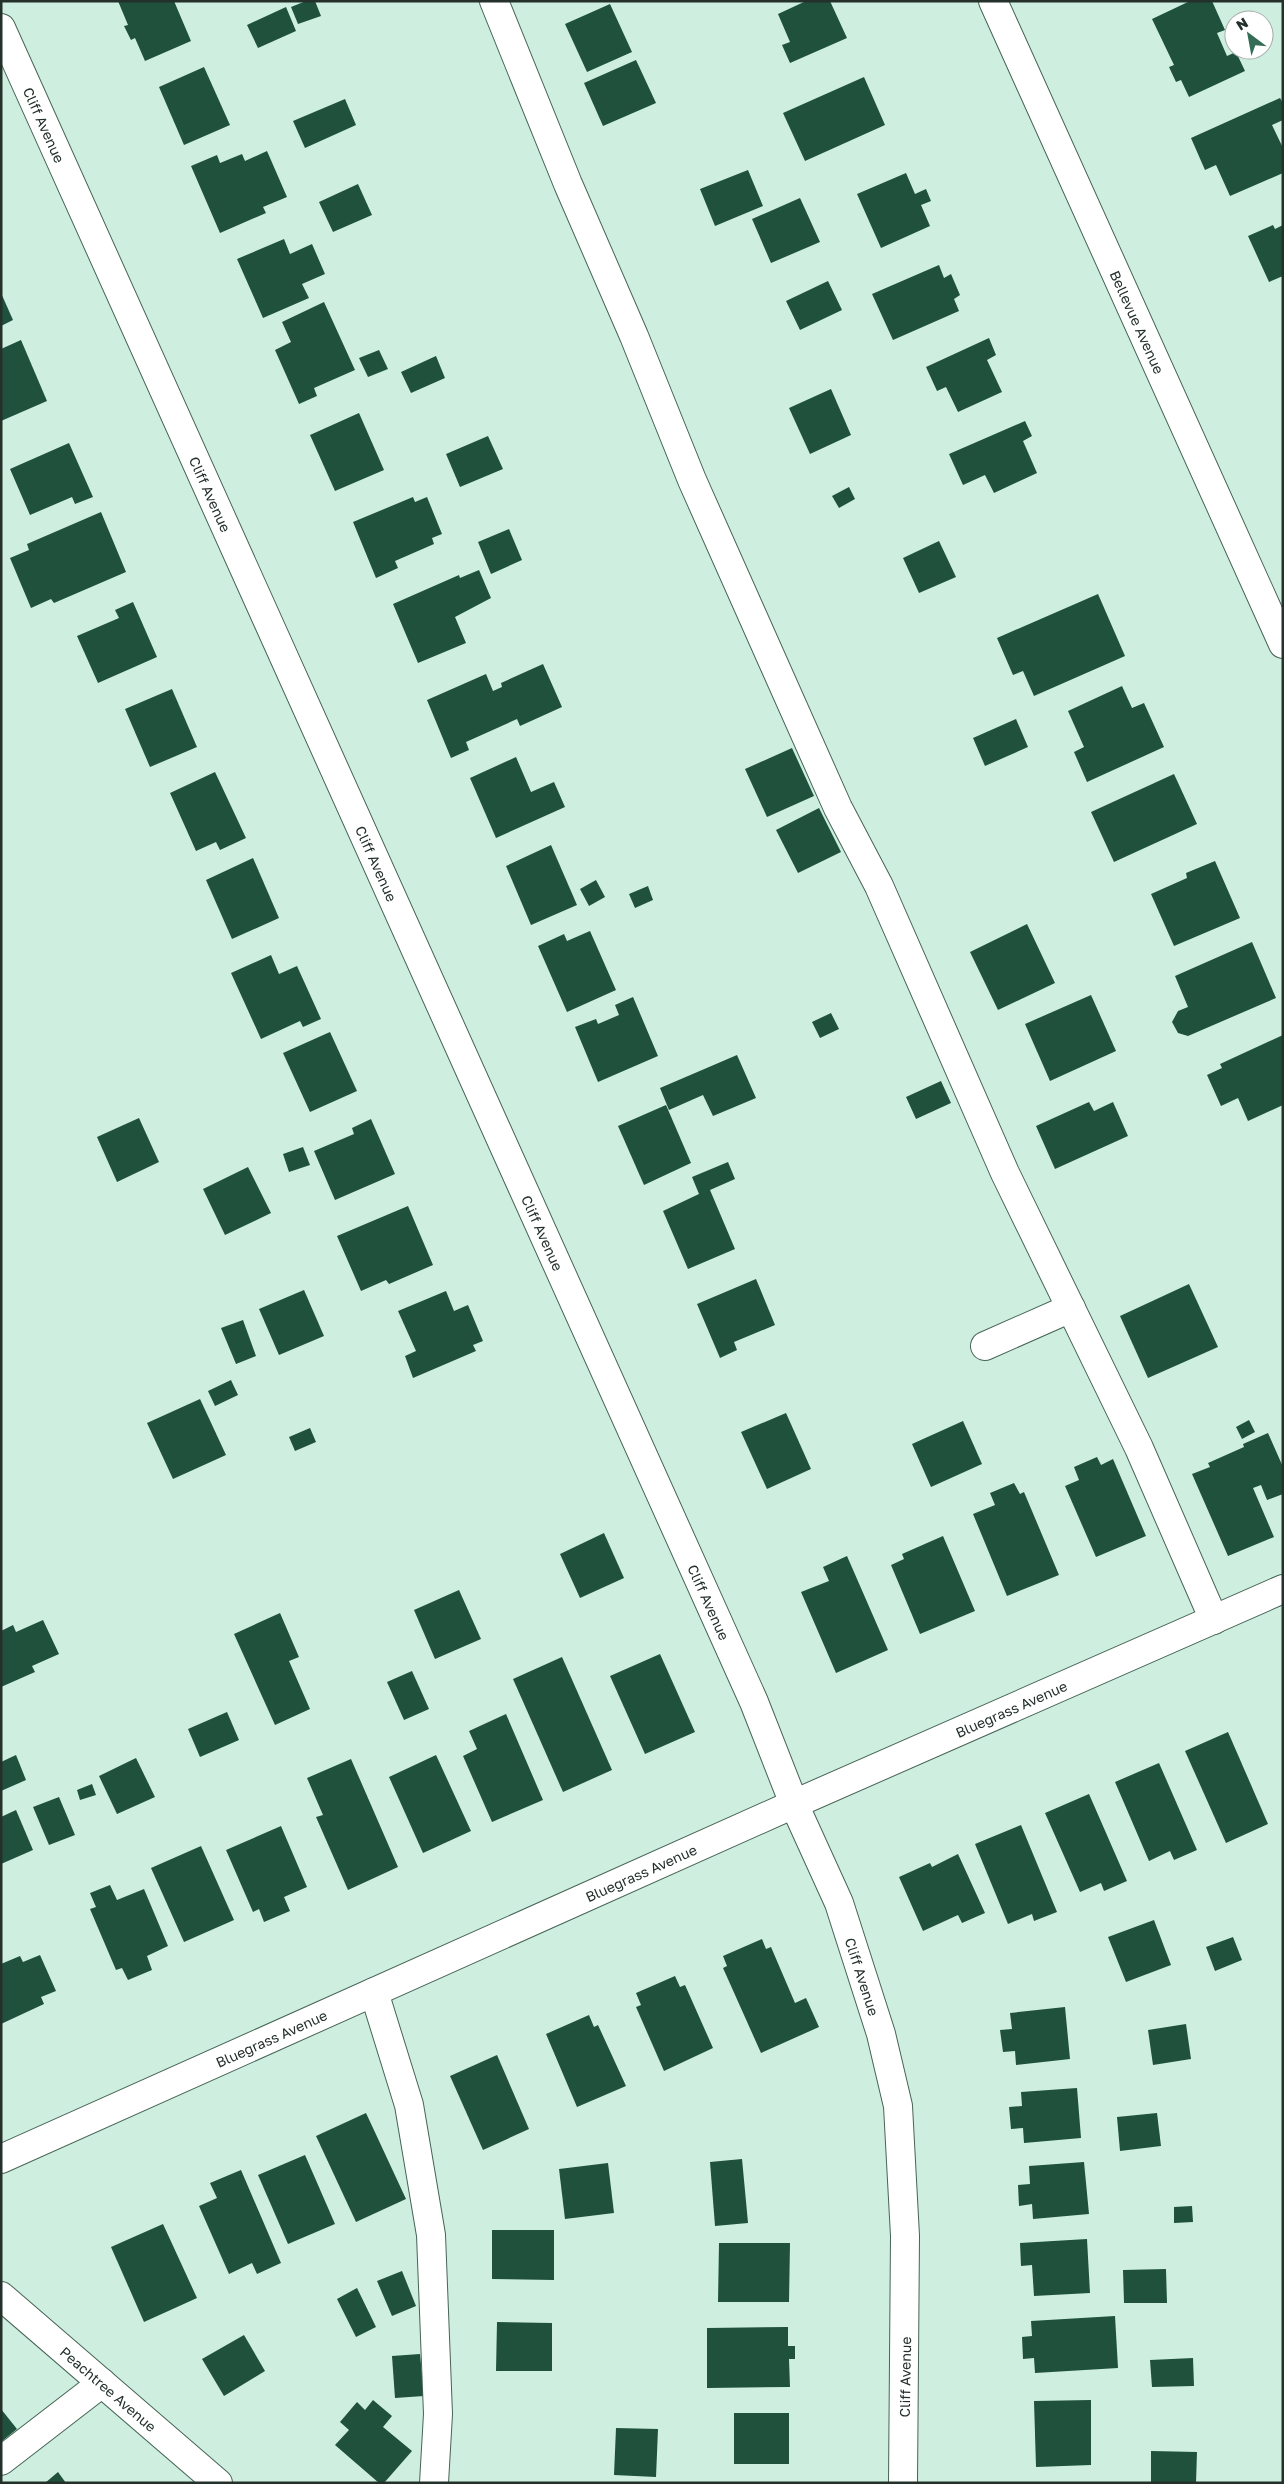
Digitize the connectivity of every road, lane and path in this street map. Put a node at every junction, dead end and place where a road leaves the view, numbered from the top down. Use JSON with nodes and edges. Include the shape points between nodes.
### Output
{"nodes":[{"id":1,"x":494,"y":1,"type":"edge"},
{"id":2,"x":993,"y":1,"type":"edge"},
{"id":3,"x":1,"y":28,"type":"edge"},
{"id":4,"x":1283,"y":644,"type":"edge"},
{"id":5,"x":1071,"y":1308,"type":"junction"},
{"id":6,"x":985,"y":1346,"type":"dead end"},
{"id":7,"x":1283,"y":1589,"type":"edge"},
{"id":8,"x":1214,"y":1620,"type":"junction"},
{"id":9,"x":794,"y":1804,"type":"junction"},
{"id":10,"x":374,"y":1992,"type":"junction"},
{"id":11,"x":1,"y":2159,"type":"edge"},
{"id":12,"x":1,"y":2296,"type":"edge"},
{"id":13,"x":102,"y":2383,"type":"junction"},
{"id":14,"x":1,"y":2461,"type":"edge"},
{"id":15,"x":218,"y":2483,"type":"edge"},
{"id":16,"x":434,"y":2483,"type":"edge"},
{"id":17,"x":903,"y":2483,"type":"edge"}],
"edges":[{"from":1,"to":5,"type":"street","via":[[696,489],[838,808],[879,886],[1005,1173]]},
{"from":2,"to":4,"type":"street","name":"Bellevue Avenue"},
{"from":3,"to":9,"type":"street","name":"Cliff Avenue","via":[[750,1693]]},
{"from":5,"to":6,"type":"street"},
{"from":5,"to":8,"type":"street","via":[[1140,1448]]},
{"from":7,"to":8,"type":"street","name":"Bluegrass Avenue"},
{"from":8,"to":9,"type":"street","name":"Bluegrass Avenue"},
{"from":9,"to":10,"type":"street","name":"Bluegrass Avenue"},
{"from":9,"to":17,"type":"street","name":"Cliff Avenue","via":[[839,1903],[881,2034],[898,2106],[905,2236]]},
{"from":10,"to":11,"type":"street","name":"Bluegrass Avenue"},
{"from":10,"to":16,"type":"street","via":[[409,2105],[431,2235],[438,2414]]},
{"from":12,"to":13,"type":"street","name":"Peachtree Avenue"},
{"from":13,"to":14,"type":"street"},
{"from":13,"to":15,"type":"street","name":"Peachtree Avenue"}]}
